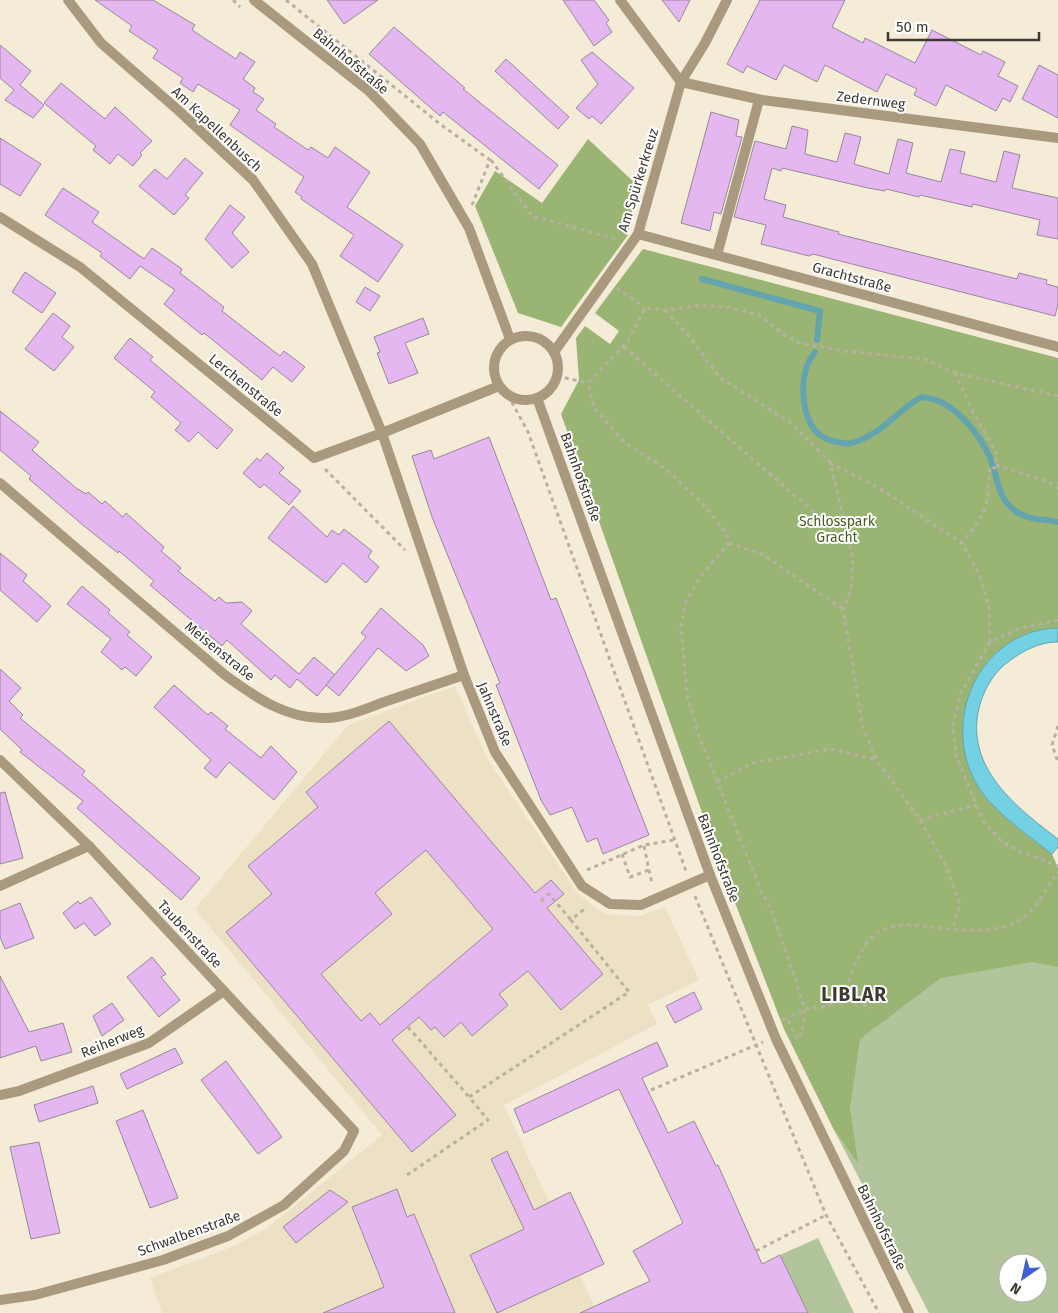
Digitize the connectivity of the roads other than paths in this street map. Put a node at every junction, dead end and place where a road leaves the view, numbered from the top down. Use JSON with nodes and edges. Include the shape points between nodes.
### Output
{"nodes":[{"id":1,"x":68,"y":0,"type":"edge"},
{"id":2,"x":254,"y":0,"type":"edge"},
{"id":3,"x":620,"y":0,"type":"edge"},
{"id":4,"x":727,"y":0,"type":"edge"},
{"id":5,"x":681,"y":82,"type":"junction"},
{"id":6,"x":759,"y":100,"type":"junction"},
{"id":7,"x":1058,"y":138,"type":"edge"},
{"id":8,"x":0,"y":216,"type":"edge"},
{"id":9,"x":638,"y":234,"type":"junction"},
{"id":10,"x":716,"y":255,"type":"junction"},
{"id":11,"x":510,"y":339,"type":"junction"},
{"id":12,"x":1058,"y":347,"type":"edge"},
{"id":13,"x":554,"y":352,"type":"junction"},
{"id":14,"x":499,"y":386,"type":"junction"},
{"id":15,"x":537,"y":398,"type":"junction"},
{"id":16,"x":382,"y":433,"type":"junction"},
{"id":17,"x":0,"y":483,"type":"edge"},
{"id":18,"x":464,"y":675,"type":"junction"},
{"id":19,"x":0,"y":760,"type":"edge"},
{"id":20,"x":89,"y":846,"type":"junction"},
{"id":21,"x":710,"y":875,"type":"junction"},
{"id":22,"x":0,"y":886,"type":"edge"},
{"id":23,"x":224,"y":991,"type":"junction"},
{"id":24,"x":0,"y":1095,"type":"edge"},
{"id":25,"x":354,"y":1131,"type":"joint"},
{"id":26,"x":0,"y":1300,"type":"edge"},
{"id":27,"x":909,"y":1313,"type":"edge"}],
"edges":[{"from":1,"to":16,"type":"street","name":"Am Kapellenbusch","via":[[101,43],[253,180],[312,264]]},
{"from":2,"to":11,"type":"street","name":"Bahnhofstraße","via":[[369,90],[420,144],[469,228]]},
{"from":3,"to":5,"type":"street"},
{"from":4,"to":5,"type":"street","name":"Am Spürkerkreuz"},
{"from":5,"to":6,"type":"street","name":"Zedernweg"},
{"from":5,"to":9,"type":"street","name":"Am Spürkerkreuz"},
{"from":6,"to":7,"type":"street","name":"Zedernweg"},
{"from":6,"to":10,"type":"street"},
{"from":8,"to":16,"type":"street","name":"Lerchenstraße","via":[[80,267],[314,458]]},
{"from":9,"to":10,"type":"street","name":"Grachtstraße"},
{"from":9,"to":13,"type":"street","name":"Am Spürkerkreuz"},
{"from":10,"to":12,"type":"street","name":"Grachtstraße"},
{"from":11,"to":13,"type":"street","via":[[523,336],[540,339]]},
{"from":11,"to":14,"type":"street","via":[[500,347],[494,360]]},
{"from":13,"to":15,"type":"street","via":[[558,361],[557,376],[548,391]]},
{"from":14,"to":15,"type":"street","via":[[522,400]]},
{"from":14,"to":16,"type":"street"},
{"from":15,"to":21,"type":"street","name":"Bahnhofstraße"},
{"from":16,"to":18,"type":"street","name":"Jahnstraße"},
{"from":17,"to":18,"type":"street","name":"Meisenstraße","via":[[225,675],[254,697],[279,709],[301,716],[326,718],[350,714]]},
{"from":18,"to":21,"type":"street","name":"Jahnstraße","via":[[495,752],[582,886],[610,904],[641,905]]},
{"from":19,"to":20,"type":"street","name":"Taubenstraße"},
{"from":20,"to":22,"type":"street"},
{"from":20,"to":23,"type":"street","name":"Taubenstraße"},
{"from":21,"to":27,"type":"street","name":"Bahnhofstraße","via":[[770,1026]]},
{"from":23,"to":24,"type":"street","name":"Reiherweg","via":[[149,1043]]},
{"from":23,"to":25,"type":"street","name":"Taubenstraße"},
{"from":25,"to":26,"type":"street","name":"Schwalbenstraße","via":[[344,1151],[284,1205],[228,1236],[163,1260],[35,1295]]}]}
